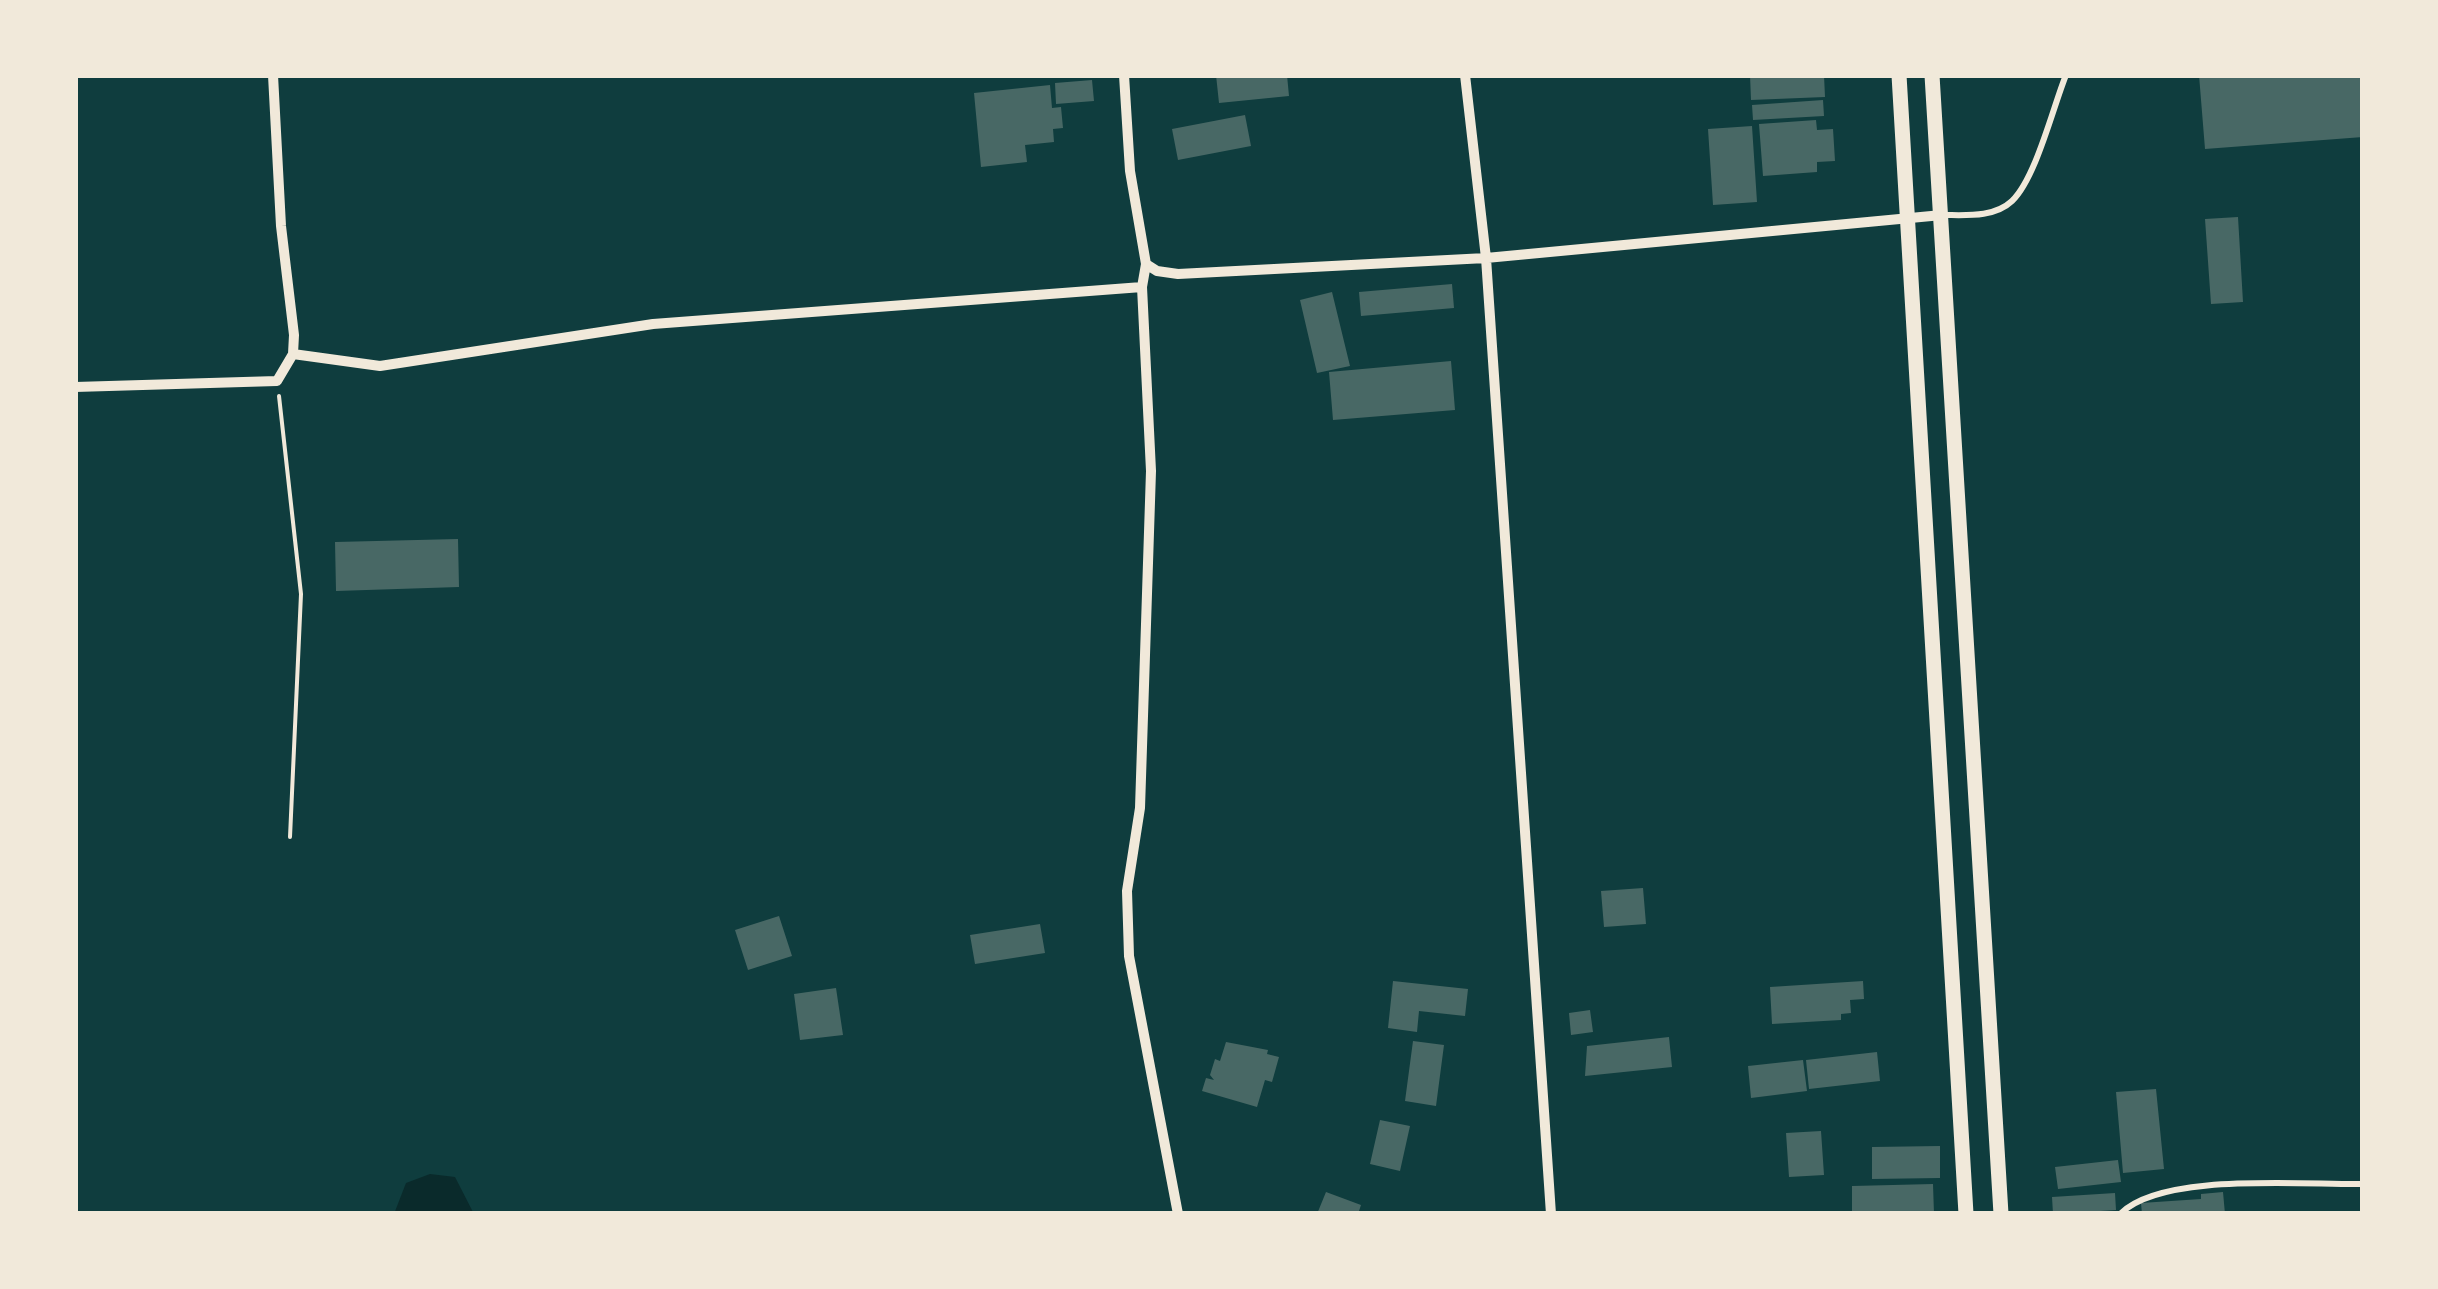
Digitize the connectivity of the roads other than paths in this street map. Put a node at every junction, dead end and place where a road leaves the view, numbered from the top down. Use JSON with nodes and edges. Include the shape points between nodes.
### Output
{"nodes":[{"id":1,"x":274,"y":75,"type":"edge"},
{"id":2,"x":1124,"y":75,"type":"edge"},
{"id":3,"x":1465,"y":75,"type":"edge"},
{"id":4,"x":1899,"y":75,"type":"edge"},
{"id":5,"x":1932,"y":75,"type":"edge"},
{"id":6,"x":2066,"y":75,"type":"edge"},
{"id":7,"x":1942,"y":215,"type":"junction"},
{"id":8,"x":1908,"y":218,"type":"junction"},
{"id":9,"x":1486,"y":258,"type":"junction"},
{"id":10,"x":1146,"y":264,"type":"junction"},
{"id":11,"x":1142,"y":286,"type":"junction"},
{"id":12,"x":294,"y":354,"type":"junction"},
{"id":13,"x":75,"y":387,"type":"edge"},
{"id":14,"x":2363,"y":1184,"type":"edge"},
{"id":15,"x":1178,"y":1214,"type":"edge"},
{"id":16,"x":1551,"y":1214,"type":"edge"},
{"id":17,"x":1966,"y":1214,"type":"edge"},
{"id":18,"x":2000,"y":1214,"type":"edge"},
{"id":19,"x":2120,"y":1214,"type":"edge"}],
"edges":[{"from":1,"to":12,"type":"street"},
{"from":2,"to":10,"type":"street","via":[[1130,171]]},
{"from":3,"to":9,"type":"street"},
{"from":4,"to":8,"type":"street"},
{"from":5,"to":7,"type":"street"},
{"from":6,"to":7,"type":"lane","via":[[2012,201],[1986,214]]},
{"from":7,"to":8,"type":"street"},
{"from":7,"to":18,"type":"street"},
{"from":8,"to":9,"type":"street"},
{"from":8,"to":17,"type":"street"},
{"from":9,"to":10,"type":"street","via":[[1178,274]]},
{"from":9,"to":16,"type":"street"},
{"from":10,"to":11,"type":"street"},
{"from":11,"to":12,"type":"street","via":[[653,324],[380,366]]},
{"from":11,"to":15,"type":"street","via":[[1151,471],[1129,956]]},
{"from":12,"to":13,"type":"street","via":[[277,382]]},
{"from":14,"to":19,"type":"lane","via":[[2180,1186],[2135,1199]]}]}
